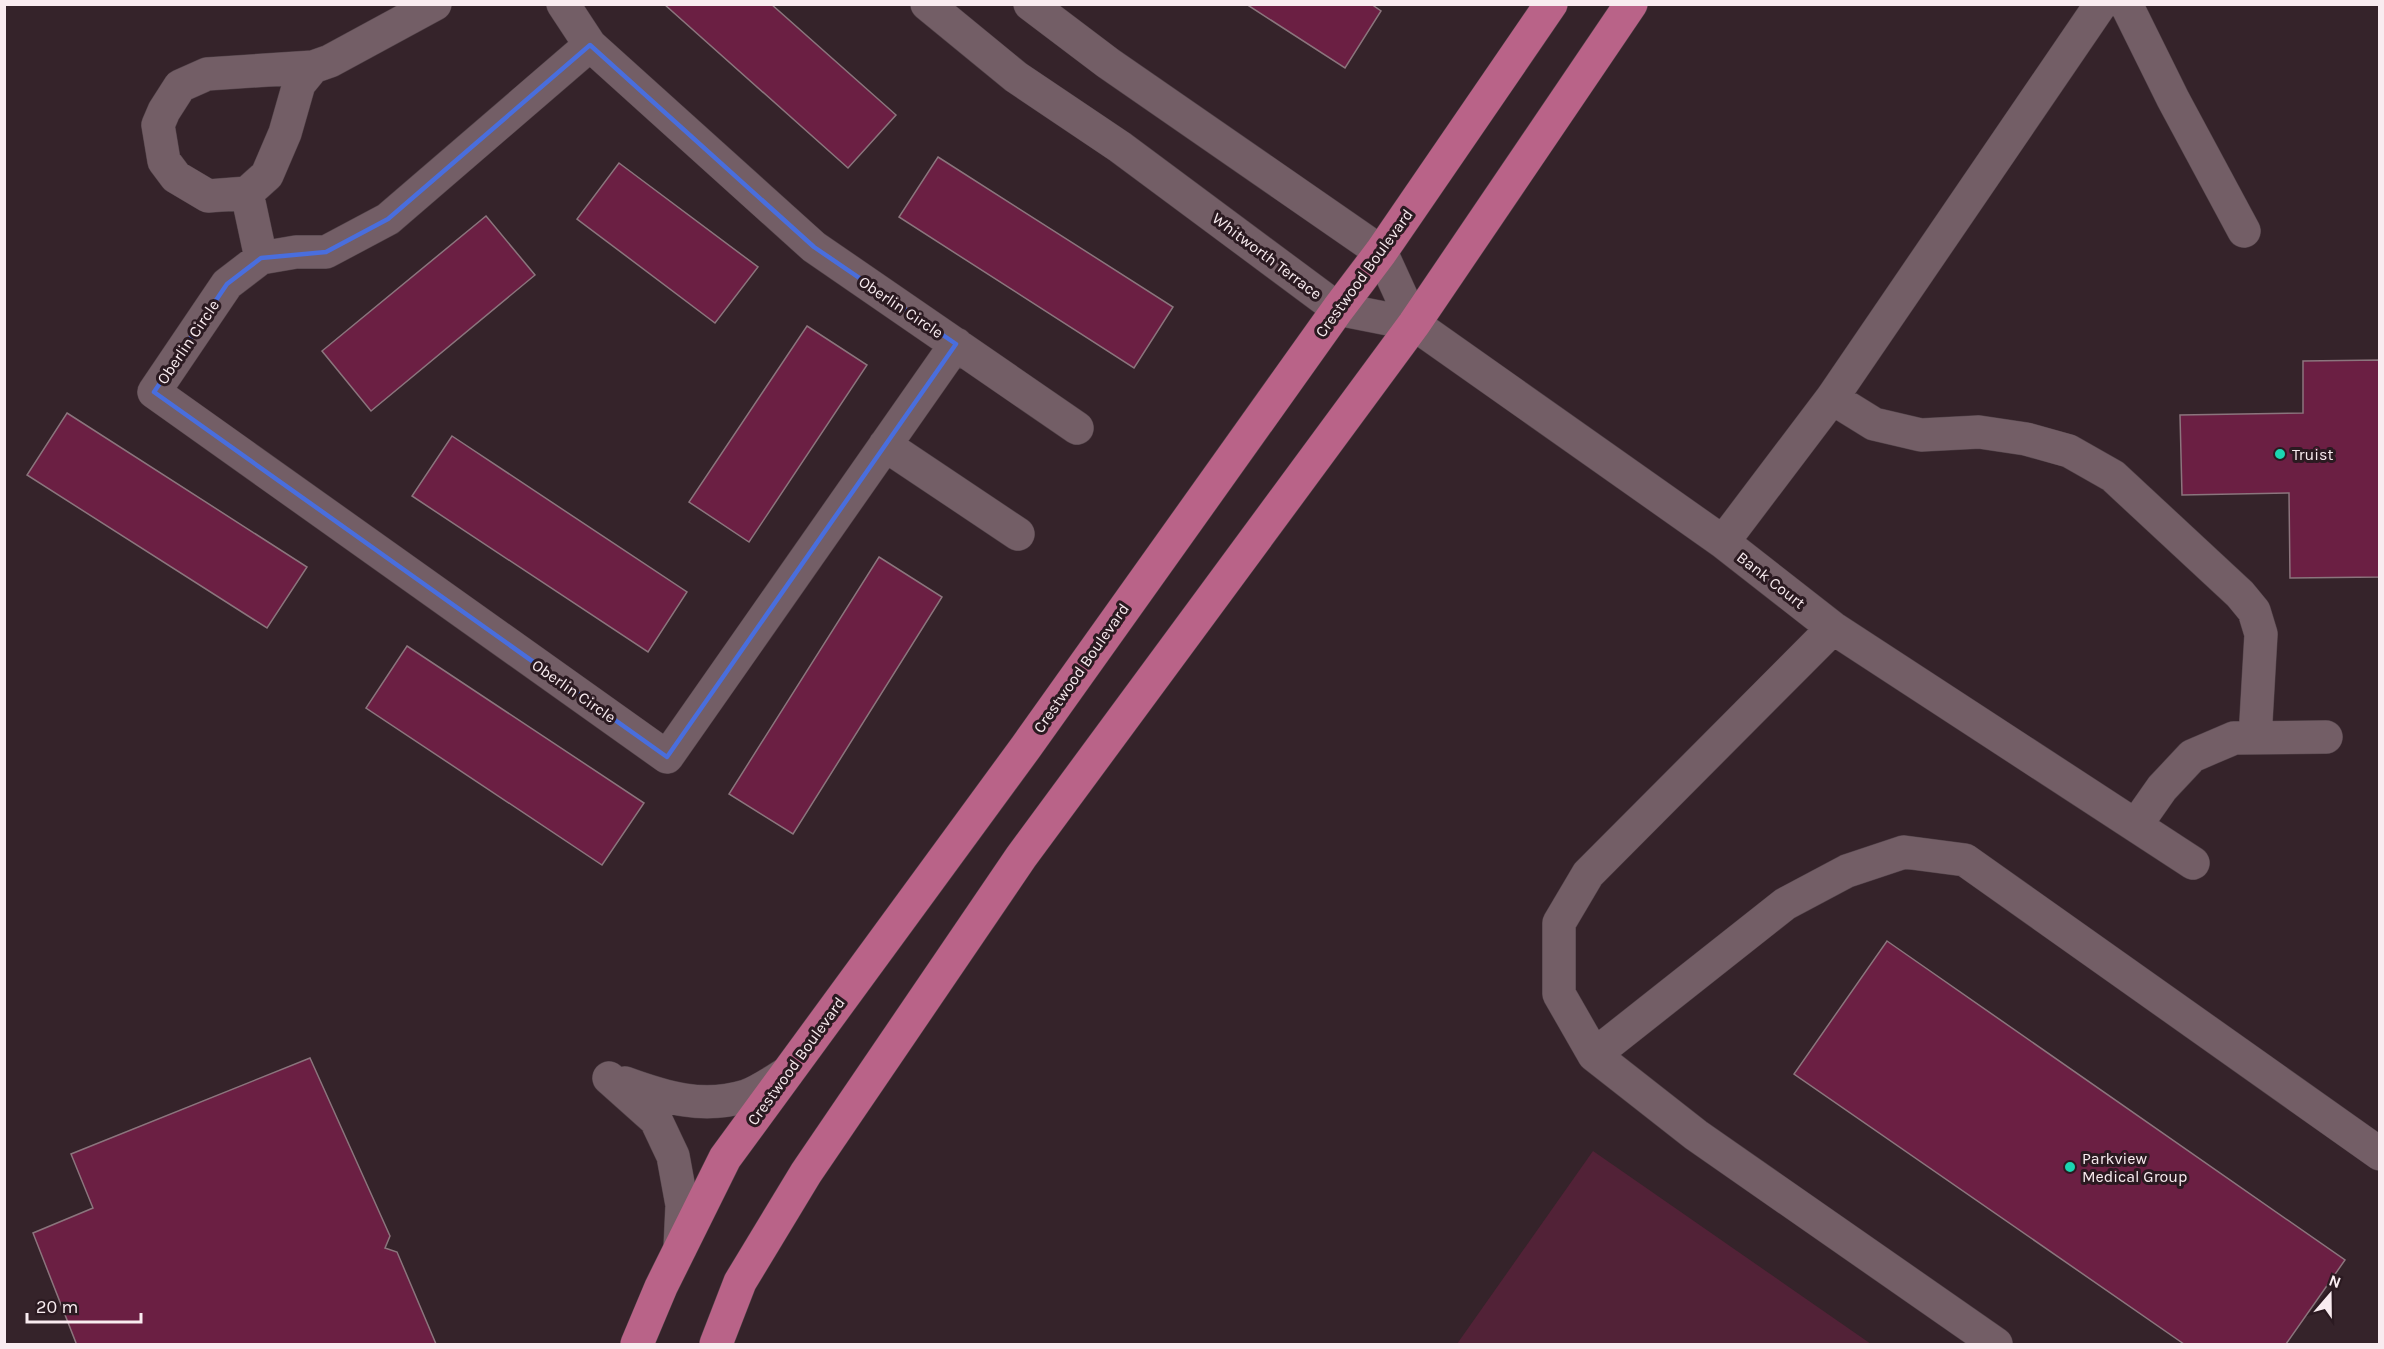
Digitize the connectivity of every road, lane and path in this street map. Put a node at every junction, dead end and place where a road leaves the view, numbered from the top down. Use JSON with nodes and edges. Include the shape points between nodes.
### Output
{"nodes":[{"id":1,"x":435,"y":4,"type":"edge"},
{"id":2,"x":563,"y":4,"type":"edge"},
{"id":3,"x":927,"y":4,"type":"edge"},
{"id":4,"x":1030,"y":4,"type":"edge"},
{"id":5,"x":1551,"y":4,"type":"edge"},
{"id":6,"x":1631,"y":4,"type":"edge"},
{"id":7,"x":2101,"y":4,"type":"edge"},
{"id":8,"x":2126,"y":4,"type":"edge"},
{"id":9,"x":590,"y":45,"type":"junction"},
{"id":10,"x":313,"y":67,"type":"junction"},
{"id":11,"x":247,"y":193,"type":"junction"},
{"id":12,"x":2244,"y":231,"type":"dead end"},
{"id":13,"x":1381,"y":252,"type":"junction"},
{"id":14,"x":261,"y":258,"type":"junction"},
{"id":15,"x":1338,"y":309,"type":"junction"},
{"id":16,"x":1414,"y":324,"type":"junction"},
{"id":17,"x":956,"y":344,"type":"junction"},
{"id":18,"x":1832,"y":398,"type":"junction"},
{"id":19,"x":1077,"y":428,"type":"dead end"},
{"id":20,"x":885,"y":445,"type":"junction"},
{"id":21,"x":1018,"y":534,"type":"dead end"},
{"id":22,"x":1724,"y":542,"type":"junction"},
{"id":23,"x":1833,"y":628,"type":"junction"},
{"id":24,"x":2326,"y":737,"type":"dead end"},
{"id":25,"x":2255,"y":738,"type":"junction"},
{"id":26,"x":2136,"y":825,"type":"junction"},
{"id":27,"x":2193,"y":863,"type":"dead end"},
{"id":28,"x":1594,"y":1055,"type":"junction"},
{"id":29,"x":787,"y":1073,"type":"junction"},
{"id":30,"x":2379,"y":1154,"type":"edge"},
{"id":31,"x":680,"y":1248,"type":"junction"},
{"id":32,"x":637,"y":1344,"type":"edge"},
{"id":33,"x":716,"y":1344,"type":"edge"},
{"id":34,"x":1996,"y":1344,"type":"edge"}],
"edges":[{"from":1,"to":10,"type":"street"},
{"from":2,"to":9,"type":"street","name":"Oberlin Circle"},
{"from":3,"to":15,"type":"street","name":"Whitworth Terrace","via":[[1016,77],[1120,147]]},
{"from":4,"to":13,"type":"street","via":[[1108,63]]},
{"from":5,"to":13,"type":"main road","name":"Crestwood Boulevard"},
{"from":6,"to":16,"type":"main road"},
{"from":7,"to":18,"type":"street"},
{"from":8,"to":12,"type":"street"},
{"from":9,"to":14,"type":"street","name":"Oberlin Circle","via":[[388,219],[326,252]]},
{"from":9,"to":17,"type":"street","name":"Oberlin Circle","via":[[814,247]]},
{"from":10,"to":11,"type":"street","via":[[299,84],[267,176]]},
{"from":10,"to":11,"type":"street","via":[[207,74],[180,86],[164,111],[158,125],[164,161],[176,177],[208,196]]},
{"from":11,"to":14,"type":"street"},
{"from":13,"to":15,"type":"main road","name":"Crestwood Boulevard"},
{"from":13,"to":16,"type":"street"},
{"from":14,"to":20,"type":"street","name":"Oberlin Circle","via":[[227,285],[154,393],[667,757]]},
{"from":15,"to":16,"type":"street","name":"Whitworth Terrace"},
{"from":15,"to":29,"type":"main road","name":"Crestwood Boulevard","via":[[1026,747]]},
{"from":16,"to":22,"type":"street","name":"Bank Court"},
{"from":16,"to":33,"type":"main road","via":[[1015,867],[806,1173],[740,1282]]},
{"from":17,"to":19,"type":"street"},
{"from":17,"to":20,"type":"street","name":"Oberlin Circle"},
{"from":18,"to":22,"type":"street"},
{"from":18,"to":25,"type":"street","via":[[1874,424],[1921,435],[1979,432],[2026,439],[2069,450],[2113,476],[2254,610],[2261,634]]},
{"from":20,"to":21,"type":"street"},
{"from":22,"to":23,"type":"street","name":"Bank Court"},
{"from":23,"to":26,"type":"street","name":"Bank Court"},
{"from":23,"to":28,"type":"street","via":[[1588,874],[1559,923],[1559,994]]},
{"from":24,"to":25,"type":"street"},
{"from":25,"to":26,"type":"street","via":[[2234,738],[2192,756],[2162,788]]},
{"from":26,"to":27,"type":"street","name":"Bank Court"},
{"from":28,"to":30,"type":"street","via":[[1785,904],[1847,871],[1904,852],[1965,860]]},
{"from":28,"to":34,"type":"street","via":[[1696,1135]]},
{"from":29,"to":31,"type":"main road","name":"Crestwood Boulevard","via":[[725,1158]]},
{"from":29,"to":31,"type":"street","via":[[748,1095],[712,1103],[664,1098],[609,1078],[656,1120],[673,1156],[682,1205]]},
{"from":31,"to":32,"type":"main road","name":"Crestwood Boulevard"}]}
